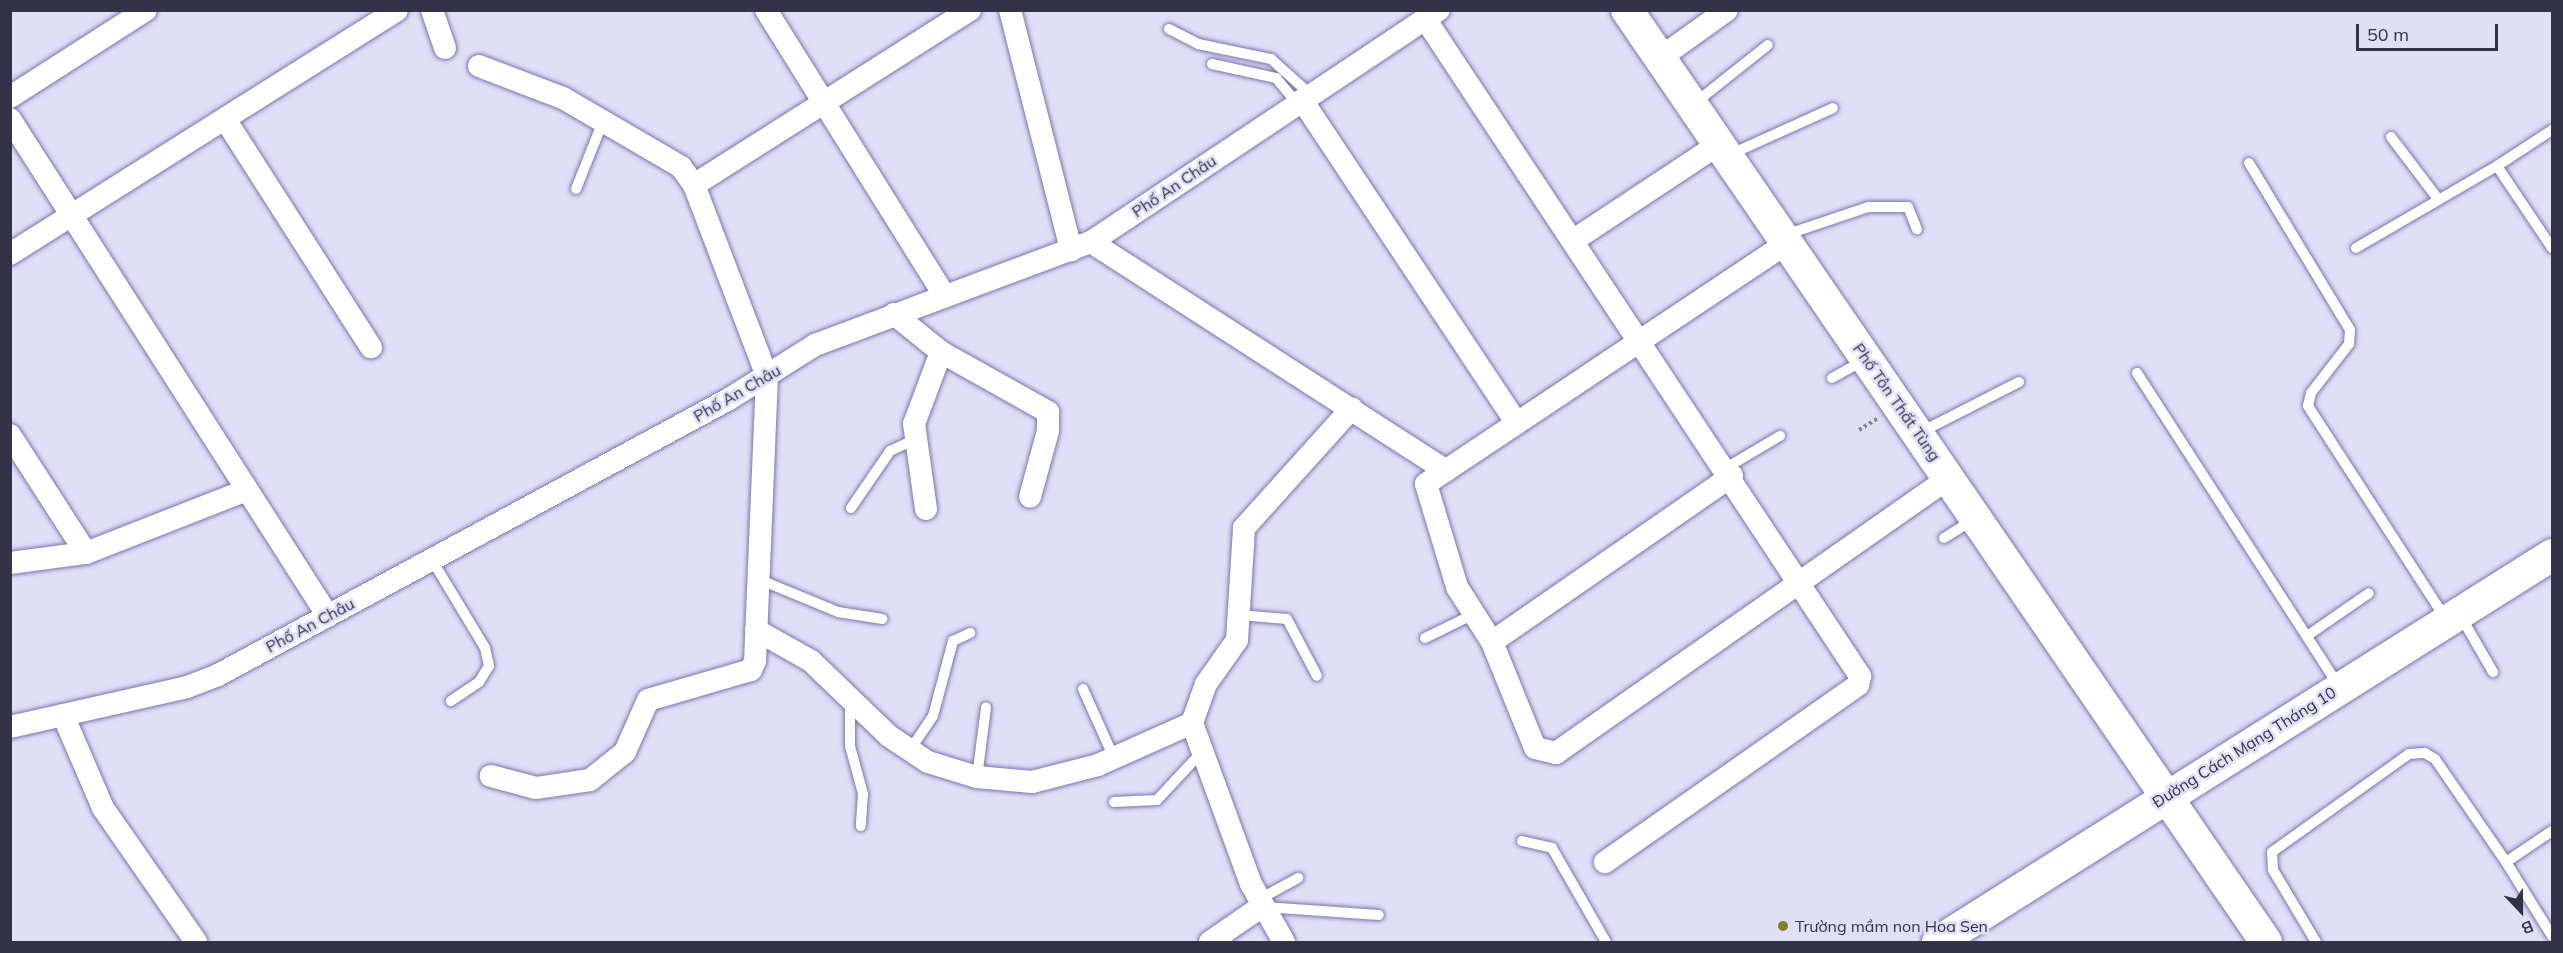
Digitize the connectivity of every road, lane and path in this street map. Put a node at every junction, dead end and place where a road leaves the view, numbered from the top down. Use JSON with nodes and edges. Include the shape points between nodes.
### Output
{"nodes":[{"id":1,"x":146,"y":10,"type":"edge"},
{"id":2,"x":397,"y":10,"type":"edge"},
{"id":3,"x":432,"y":10,"type":"edge"},
{"id":4,"x":766,"y":10,"type":"edge"},
{"id":5,"x":970,"y":10,"type":"edge"},
{"id":6,"x":1010,"y":10,"type":"edge"},
{"id":7,"x":1627,"y":10,"type":"edge"},
{"id":8,"x":1727,"y":10,"type":"edge"},
{"id":9,"x":1429,"y":14,"type":"edge"},
{"id":10,"x":1169,"y":29,"type":"dead end"},
{"id":11,"x":1768,"y":45,"type":"dead end"},
{"id":12,"x":446,"y":48,"type":"dead end"},
{"id":13,"x":1660,"y":58,"type":"junction"},
{"id":14,"x":1212,"y":64,"type":"dead end"},
{"id":15,"x":479,"y":66,"type":"dead end"},
{"id":16,"x":10,"y":97,"type":"edge"},
{"id":17,"x":1303,"y":99,"type":"junction"},
{"id":18,"x":823,"y":102,"type":"junction"},
{"id":19,"x":1692,"y":105,"type":"junction"},
{"id":20,"x":1833,"y":108,"type":"dead end"},
{"id":21,"x":10,"y":119,"type":"edge"},
{"id":22,"x":225,"y":119,"type":"junction"},
{"id":23,"x":603,"y":121,"type":"junction"},
{"id":24,"x":2552,"y":130,"type":"edge"},
{"id":25,"x":2391,"y":137,"type":"dead end"},
{"id":26,"x":1723,"y":150,"type":"junction"},
{"id":27,"x":2249,"y":163,"type":"dead end"},
{"id":28,"x":2497,"y":166,"type":"junction"},
{"id":29,"x":694,"y":185,"type":"junction"},
{"id":30,"x":576,"y":189,"type":"dead end"},
{"id":31,"x":2438,"y":199,"type":"junction"},
{"id":32,"x":72,"y":215,"type":"junction"},
{"id":33,"x":1917,"y":229,"type":"dead end"},
{"id":34,"x":1574,"y":240,"type":"junction"},
{"id":35,"x":1785,"y":240,"type":"junction"},
{"id":36,"x":1081,"y":246,"type":"junction"},
{"id":37,"x":2356,"y":248,"type":"dead end"},
{"id":38,"x":2553,"y":248,"type":"edge"},
{"id":39,"x":10,"y":254,"type":"edge"},
{"id":40,"x":944,"y":295,"type":"junction"},
{"id":41,"x":894,"y":314,"type":"junction"},
{"id":42,"x":1641,"y":340,"type":"junction"},
{"id":43,"x":371,"y":347,"type":"dead end"},
{"id":44,"x":941,"y":352,"type":"junction"},
{"id":45,"x":1867,"y":359,"type":"junction"},
{"id":46,"x":2137,"y":373,"type":"dead end"},
{"id":47,"x":767,"y":376,"type":"junction"},
{"id":48,"x":1832,"y":378,"type":"dead end"},
{"id":49,"x":2019,"y":381,"type":"dead end"},
{"id":50,"x":1352,"y":408,"type":"junction"},
{"id":51,"x":1517,"y":423,"type":"junction"},
{"id":52,"x":1919,"y":433,"type":"junction"},
{"id":53,"x":10,"y":435,"type":"edge"},
{"id":54,"x":1780,"y":436,"type":"dead end"},
{"id":55,"x":916,"y":439,"type":"junction"},
{"id":56,"x":1446,"y":471,"type":"junction"},
{"id":57,"x":1729,"y":472,"type":"junction"},
{"id":58,"x":1949,"y":478,"type":"junction"},
{"id":59,"x":248,"y":490,"type":"junction"},
{"id":60,"x":1030,"y":497,"type":"dead end"},
{"id":61,"x":851,"y":507,"type":"dead end"},
{"id":62,"x":926,"y":509,"type":"dead end"},
{"id":63,"x":1977,"y":517,"type":"junction"},
{"id":64,"x":1944,"y":538,"type":"dead end"},
{"id":65,"x":86,"y":553,"type":"junction"},
{"id":66,"x":2553,"y":555,"type":"edge"},
{"id":67,"x":432,"y":560,"type":"junction"},
{"id":68,"x":10,"y":563,"type":"edge"},
{"id":69,"x":758,"y":579,"type":"junction"},
{"id":70,"x":1802,"y":580,"type":"junction"},
{"id":71,"x":2369,"y":593,"type":"dead end"},
{"id":72,"x":328,"y":615,"type":"junction"},
{"id":73,"x":1239,"y":615,"type":"junction"},
{"id":74,"x":1472,"y":615,"type":"junction"},
{"id":75,"x":2453,"y":617,"type":"junction"},
{"id":76,"x":882,"y":619,"type":"dead end"},
{"id":77,"x":756,"y":630,"type":"junction"},
{"id":78,"x":970,"y":633,"type":"dead end"},
{"id":79,"x":2307,"y":636,"type":"junction"},
{"id":80,"x":1425,"y":638,"type":"dead end"},
{"id":81,"x":1491,"y":642,"type":"junction"},
{"id":82,"x":2493,"y":672,"type":"dead end"},
{"id":83,"x":1317,"y":676,"type":"dead end"},
{"id":84,"x":2339,"y":687,"type":"junction"},
{"id":85,"x":1083,"y":689,"type":"dead end"},
{"id":86,"x":850,"y":694,"type":"junction"},
{"id":87,"x":451,"y":701,"type":"dead end"},
{"id":88,"x":986,"y":708,"type":"dead end"},
{"id":89,"x":63,"y":715,"type":"junction"},
{"id":90,"x":1192,"y":723,"type":"junction"},
{"id":91,"x":10,"y":727,"type":"edge"},
{"id":92,"x":910,"y":750,"type":"junction"},
{"id":93,"x":1199,"y":755,"type":"junction"},
{"id":94,"x":1114,"y":758,"type":"junction"},
{"id":95,"x":491,"y":776,"type":"dead end"},
{"id":96,"x":977,"y":777,"type":"junction"},
{"id":97,"x":2167,"y":793,"type":"junction"},
{"id":98,"x":1114,"y":802,"type":"dead end"},
{"id":99,"x":861,"y":826,"type":"dead end"},
{"id":100,"x":2553,"y":831,"type":"edge"},
{"id":101,"x":1522,"y":841,"type":"dead end"},
{"id":102,"x":1605,"y":862,"type":"dead end"},
{"id":103,"x":2506,"y":862,"type":"junction"},
{"id":104,"x":1298,"y":878,"type":"dead end"},
{"id":105,"x":1260,"y":903,"type":"junction"},
{"id":106,"x":1379,"y":915,"type":"dead end"},
{"id":107,"x":2553,"y":936,"type":"edge"},
{"id":108,"x":196,"y":942,"type":"edge"},
{"id":109,"x":1210,"y":942,"type":"edge"},
{"id":110,"x":1284,"y":942,"type":"edge"},
{"id":111,"x":1606,"y":942,"type":"edge"},
{"id":112,"x":1938,"y":942,"type":"edge"},
{"id":113,"x":2266,"y":942,"type":"edge"},
{"id":114,"x":2316,"y":942,"type":"edge"}],
"edges":[{"from":1,"to":16,"type":"street"},
{"from":2,"to":22,"type":"street"},
{"from":3,"to":12,"type":"street"},
{"from":4,"to":18,"type":"street"},
{"from":5,"to":18,"type":"street"},
{"from":6,"to":36,"type":"street"},
{"from":7,"to":13,"type":"street","name":"Phố Tôn Thất Tùng"},
{"from":8,"to":13,"type":"street"},
{"from":9,"to":17,"type":"street","name":"Phố An Châu"},
{"from":9,"to":34,"type":"street"},
{"from":10,"to":17,"type":"lane","via":[[1198,44],[1271,59]]},
{"from":11,"to":19,"type":"lane"},
{"from":13,"to":19,"type":"street","name":"Phố Tôn Thất Tùng"},
{"from":14,"to":17,"type":"lane","via":[[1276,78]]},
{"from":15,"to":23,"type":"street","via":[[562,98]]},
{"from":17,"to":36,"type":"street","name":"Phố An Châu"},
{"from":17,"to":51,"type":"street"},
{"from":18,"to":29,"type":"street"},
{"from":18,"to":40,"type":"street"},
{"from":19,"to":26,"type":"street","name":"Phố Tôn Thất Tùng"},
{"from":20,"to":26,"type":"lane"},
{"from":21,"to":32,"type":"street"},
{"from":22,"to":32,"type":"street"},
{"from":22,"to":43,"type":"street"},
{"from":23,"to":29,"type":"street","via":[[667,157]]},
{"from":23,"to":30,"type":"lane"},
{"from":24,"to":28,"type":"lane"},
{"from":25,"to":31,"type":"lane"},
{"from":26,"to":34,"type":"street"},
{"from":26,"to":35,"type":"street","name":"Phố Tôn Thất Tùng"},
{"from":27,"to":75,"type":"lane","via":[[2350,330],[2349,344],[2311,393],[2308,406]]},
{"from":28,"to":31,"type":"lane"},
{"from":28,"to":38,"type":"lane"},
{"from":29,"to":47,"type":"street"},
{"from":31,"to":37,"type":"lane"},
{"from":32,"to":39,"type":"street"},
{"from":32,"to":59,"type":"street"},
{"from":33,"to":35,"type":"lane","via":[[1908,207],[1868,207]]},
{"from":34,"to":42,"type":"street"},
{"from":35,"to":42,"type":"street"},
{"from":35,"to":45,"type":"street","name":"Phố Tôn Thất Tùng"},
{"from":36,"to":40,"type":"street","name":"Phố An Châu"},
{"from":36,"to":50,"type":"street"},
{"from":40,"to":41,"type":"street","name":"Phố An Châu"},
{"from":41,"to":44,"type":"street"},
{"from":41,"to":47,"type":"street","name":"Phố An Châu","via":[[815,345]]},
{"from":42,"to":51,"type":"street"},
{"from":42,"to":57,"type":"street"},
{"from":44,"to":55,"type":"street","via":[[914,424]]},
{"from":44,"to":60,"type":"street","via":[[1048,412],[1048,431]]},
{"from":45,"to":48,"type":"lane"},
{"from":45,"to":52,"type":"street","name":"Phố Tôn Thất Tùng"},
{"from":46,"to":79,"type":"lane"},
{"from":47,"to":67,"type":"street","name":"Phố An Châu"},
{"from":47,"to":69,"type":"street"},
{"from":49,"to":52,"type":"lane"},
{"from":50,"to":56,"type":"street"},
{"from":50,"to":73,"type":"street","via":[[1244,528]]},
{"from":51,"to":56,"type":"street"},
{"from":52,"to":58,"type":"street","name":"Phố Tôn Thất Tùng"},
{"from":53,"to":65,"type":"street"},
{"from":54,"to":57,"type":"lane"},
{"from":55,"to":61,"type":"lane","via":[[890,452]]},
{"from":55,"to":62,"type":"street"},
{"from":56,"to":74,"type":"street","via":[[1426,484],[1448,563]]},
{"from":57,"to":70,"type":"street"},
{"from":57,"to":81,"type":"street"},
{"from":58,"to":63,"type":"street","name":"Phố Tôn Thất Tùng"},
{"from":58,"to":70,"type":"street"},
{"from":59,"to":65,"type":"street"},
{"from":59,"to":72,"type":"street"},
{"from":63,"to":64,"type":"lane"},
{"from":63,"to":97,"type":"street","name":"Phố Tôn Thất Tùng"},
{"from":65,"to":68,"type":"street"},
{"from":66,"to":75,"type":"street","name":"Đường Cách Mạng Tháng 10"},
{"from":67,"to":72,"type":"street","name":"Phố An Châu"},
{"from":67,"to":87,"type":"lane","via":[[485,648],[489,666],[479,682]]},
{"from":69,"to":76,"type":"lane","via":[[838,612]]},
{"from":69,"to":77,"type":"street"},
{"from":70,"to":81,"type":"street","via":[[1550,755],[1534,748]]},
{"from":70,"to":102,"type":"street","via":[[1858,666],[1858,684]]},
{"from":71,"to":79,"type":"lane"},
{"from":72,"to":89,"type":"street","name":"Phố An Châu","via":[[188,687]]},
{"from":73,"to":83,"type":"lane","via":[[1287,619]]},
{"from":73,"to":90,"type":"street","via":[[1237,640],[1201,693]]},
{"from":74,"to":80,"type":"lane"},
{"from":74,"to":81,"type":"street"},
{"from":75,"to":82,"type":"lane"},
{"from":75,"to":84,"type":"street","name":"Đường Cách Mạng Tháng 10"},
{"from":77,"to":86,"type":"street","via":[[812,661]]},
{"from":77,"to":95,"type":"street","via":[[751,670],[648,700],[625,752],[590,780],[536,788]]},
{"from":78,"to":92,"type":"lane","via":[[953,640],[933,716]]},
{"from":79,"to":84,"type":"lane"},
{"from":84,"to":97,"type":"street","name":"Đường Cách Mạng Tháng 10"},
{"from":85,"to":94,"type":"lane"},
{"from":86,"to":92,"type":"street"},
{"from":86,"to":99,"type":"lane","via":[[850,746],[863,794]]},
{"from":88,"to":96,"type":"lane"},
{"from":89,"to":91,"type":"street","name":"Phố An Châu"},
{"from":89,"to":108,"type":"street","via":[[103,807]]},
{"from":90,"to":93,"type":"street"},
{"from":90,"to":94,"type":"street"},
{"from":92,"to":96,"type":"street","via":[[928,762]]},
{"from":93,"to":98,"type":"lane","via":[[1157,800]]},
{"from":93,"to":105,"type":"street"},
{"from":94,"to":96,"type":"street","via":[[1032,782]]},
{"from":97,"to":112,"type":"street","name":"Đường Cách Mạng Tháng 10"},
{"from":97,"to":113,"type":"street","name":"Phố Tôn Thất Tùng"},
{"from":100,"to":103,"type":"lane"},
{"from":101,"to":111,"type":"lane","via":[[1552,848]]},
{"from":103,"to":107,"type":"lane"},
{"from":103,"to":114,"type":"lane","via":[[2434,759],[2425,753],[2409,754],[2272,852],[2273,870]]},
{"from":104,"to":105,"type":"lane"},
{"from":105,"to":106,"type":"lane"},
{"from":105,"to":109,"type":"street"},
{"from":105,"to":110,"type":"street"}]}
